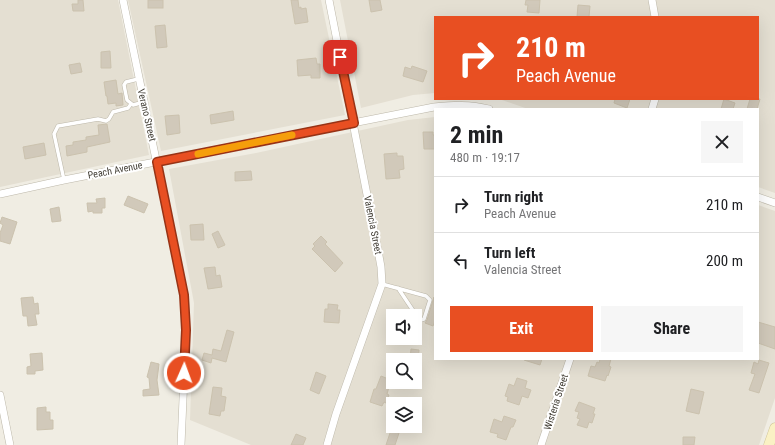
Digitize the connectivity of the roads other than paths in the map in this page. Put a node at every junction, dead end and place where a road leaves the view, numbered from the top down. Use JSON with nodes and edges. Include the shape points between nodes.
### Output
{"nodes":[{"id":1,"x":122,"y":0,"type":"edge"},
{"id":2,"x":329,"y":0,"type":"edge"},
{"id":3,"x":652,"y":0,"type":"edge"},
{"id":4,"x":655,"y":16,"type":"edge"},
{"id":5,"x":138,"y":79,"type":"junction"},
{"id":6,"x":144,"y":102,"type":"junction"},
{"id":7,"x":131,"y":104,"type":"junction"},
{"id":8,"x":484,"y":108,"type":"edge"},
{"id":9,"x":354,"y":123,"type":"junction"},
{"id":10,"x":157,"y":162,"type":"junction"},
{"id":11,"x":64,"y":180,"type":"junction"},
{"id":12,"x":0,"y":194,"type":"edge"},
{"id":13,"x":759,"y":197,"type":"edge"},
{"id":14,"x":775,"y":203,"type":"edge"},
{"id":15,"x":382,"y":284,"type":"junction"},
{"id":16,"x":398,"y":288,"type":"junction"},
{"id":17,"x":570,"y":360,"type":"edge"},
{"id":18,"x":0,"y":395,"type":"edge"},
{"id":19,"x":775,"y":428,"type":"edge"},
{"id":20,"x":10,"y":445,"type":"edge"},
{"id":21,"x":181,"y":445,"type":"edge"},
{"id":22,"x":327,"y":445,"type":"edge"},
{"id":23,"x":541,"y":445,"type":"edge"},
{"id":24,"x":769,"y":445,"type":"edge"}],
"edges":[{"from":1,"to":5,"type":"street","name":"Verano Street"},
{"from":2,"to":9,"type":"street","name":"Valencia Street"},
{"from":3,"to":4,"type":"street"},
{"from":5,"to":6,"type":"street","name":"Verano Street"},
{"from":5,"to":7,"type":"lane","via":[[124,85],[127,100]]},
{"from":6,"to":7,"type":"lane"},
{"from":6,"to":10,"type":"street","name":"Verano Street"},
{"from":7,"to":11,"type":"lane","via":[[128,108],[113,112],[106,121],[98,119],[58,126],[54,134]]},
{"from":8,"to":9,"type":"street","name":"Peach Avenue","via":[[456,104]]},
{"from":9,"to":10,"type":"street","name":"Peach Avenue"},
{"from":9,"to":15,"type":"street","name":"Valencia Street"},
{"from":10,"to":11,"type":"street","name":"Peach Avenue"},
{"from":10,"to":21,"type":"street","name":"Verano Street","via":[[184,295],[186,330]]},
{"from":11,"to":12,"type":"street","name":"Peach Avenue"},
{"from":13,"to":14,"type":"street"},
{"from":15,"to":16,"type":"lane"},
{"from":15,"to":22,"type":"street","name":"Valencia Street"},
{"from":16,"to":16,"type":"lane","via":[[426,296],[430,300],[424,319],[418,318]]},
{"from":17,"to":23,"type":"street","name":"Wisteria Street"},
{"from":18,"to":20,"type":"street"},
{"from":19,"to":24,"type":"street"}]}
